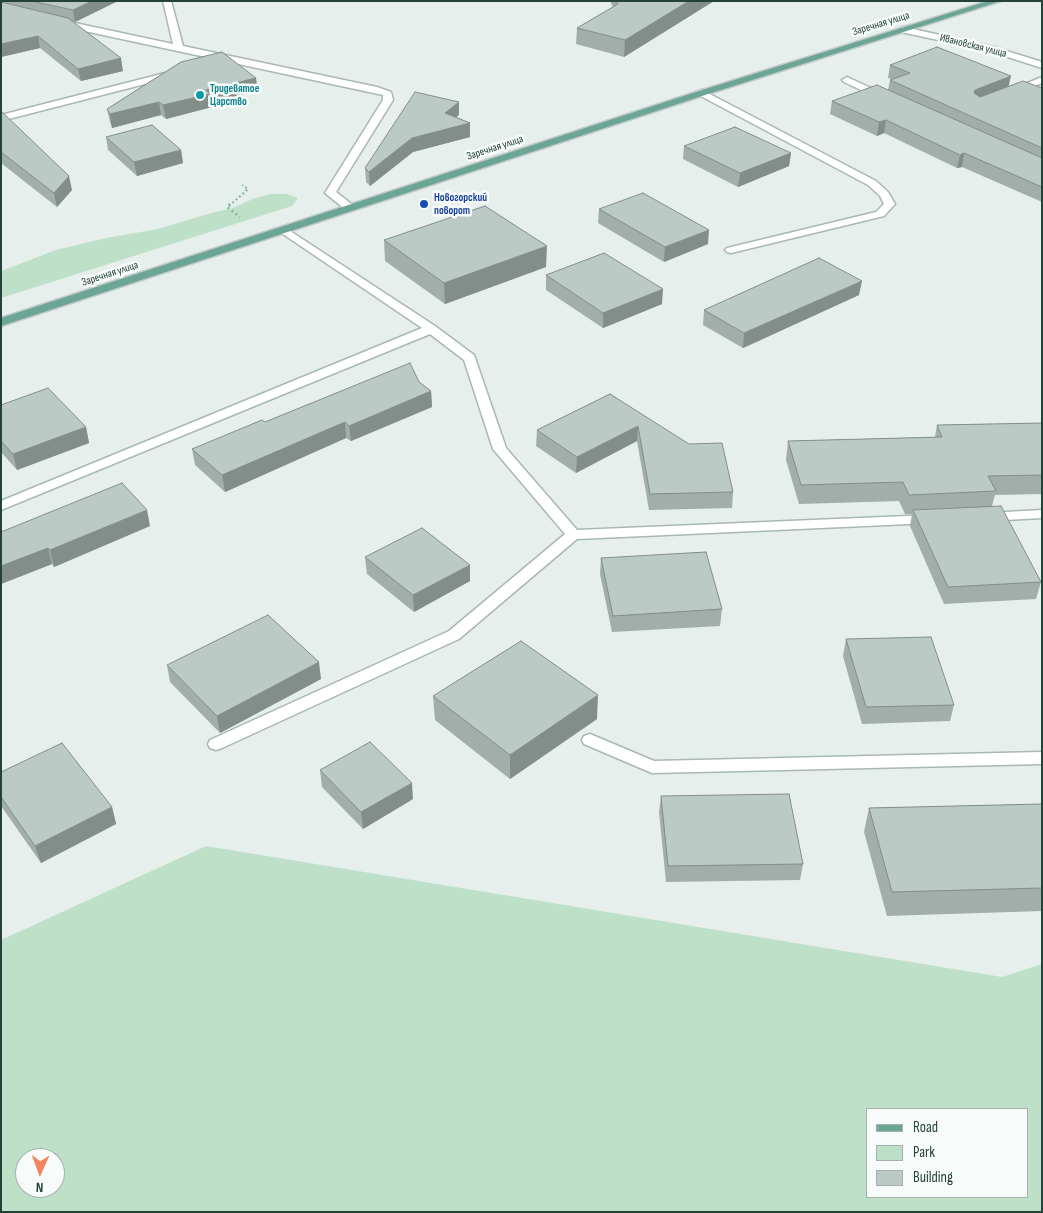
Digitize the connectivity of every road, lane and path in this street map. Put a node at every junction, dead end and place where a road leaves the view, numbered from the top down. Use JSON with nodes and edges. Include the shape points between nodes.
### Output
{"nodes":[{"id":1,"x":167,"y":1,"type":"edge"},
{"id":2,"x":997,"y":1,"type":"edge"},
{"id":3,"x":48,"y":20,"type":"edge"},
{"id":4,"x":904,"y":30,"type":"junction"},
{"id":5,"x":179,"y":49,"type":"junction"},
{"id":6,"x":230,"y":60,"type":"junction"},
{"id":7,"x":211,"y":65,"type":"edge"},
{"id":8,"x":1042,"y":65,"type":"edge"},
{"id":9,"x":182,"y":72,"type":"edge"},
{"id":10,"x":847,"y":80,"type":"dead end"},
{"id":11,"x":1042,"y":80,"type":"edge"},
{"id":12,"x":702,"y":93,"type":"junction"},
{"id":13,"x":1006,"y":94,"type":"edge"},
{"id":14,"x":892,"y":100,"type":"edge"},
{"id":15,"x":1,"y":118,"type":"edge"},
{"id":16,"x":242,"y":185,"type":"dead end"},
{"id":17,"x":350,"y":208,"type":"junction"},
{"id":18,"x":243,"y":219,"type":"dead end"},
{"id":19,"x":284,"y":230,"type":"junction"},
{"id":20,"x":731,"y":250,"type":"dead end"},
{"id":21,"x":1,"y":322,"type":"edge"},
{"id":22,"x":430,"y":329,"type":"junction"},
{"id":23,"x":1,"y":506,"type":"edge"},
{"id":24,"x":1042,"y":514,"type":"edge"},
{"id":25,"x":972,"y":518,"type":"edge"},
{"id":26,"x":942,"y":519,"type":"edge"},
{"id":27,"x":573,"y":535,"type":"junction"},
{"id":28,"x":590,"y":740,"type":"dead end"},
{"id":29,"x":216,"y":744,"type":"dead end"},
{"id":30,"x":1042,"y":758,"type":"edge"}],
"edges":[{"from":1,"to":5,"type":"street"},
{"from":2,"to":4,"type":"main road","name":"Заречная улица"},
{"from":3,"to":5,"type":"street"},
{"from":4,"to":8,"type":"street","name":"Ивановская улица","via":[[991,49]]},
{"from":4,"to":12,"type":"main road","name":"Заречная улица"},
{"from":5,"to":6,"type":"street"},
{"from":6,"to":7,"type":"street"},
{"from":6,"to":17,"type":"street","via":[[388,94],[388,100],[330,193]]},
{"from":9,"to":15,"type":"street"},
{"from":10,"to":14,"type":"street"},
{"from":11,"to":13,"type":"street"},
{"from":12,"to":17,"type":"main road","name":"Заречная улица"},
{"from":12,"to":20,"type":"street","via":[[872,183],[890,204],[880,214]]},
{"from":16,"to":18,"type":"path","via":[[248,189],[227,207]]},
{"from":17,"to":19,"type":"main road","name":"Заречная улица"},
{"from":19,"to":21,"type":"main road","name":"Заречная улица"},
{"from":19,"to":22,"type":"street"},
{"from":22,"to":23,"type":"street"},
{"from":22,"to":27,"type":"street","via":[[470,358],[500,449]]},
{"from":24,"to":25,"type":"street"},
{"from":26,"to":27,"type":"street"},
{"from":27,"to":29,"type":"street","via":[[454,635]]},
{"from":28,"to":30,"type":"street","via":[[652,767]]}]}
